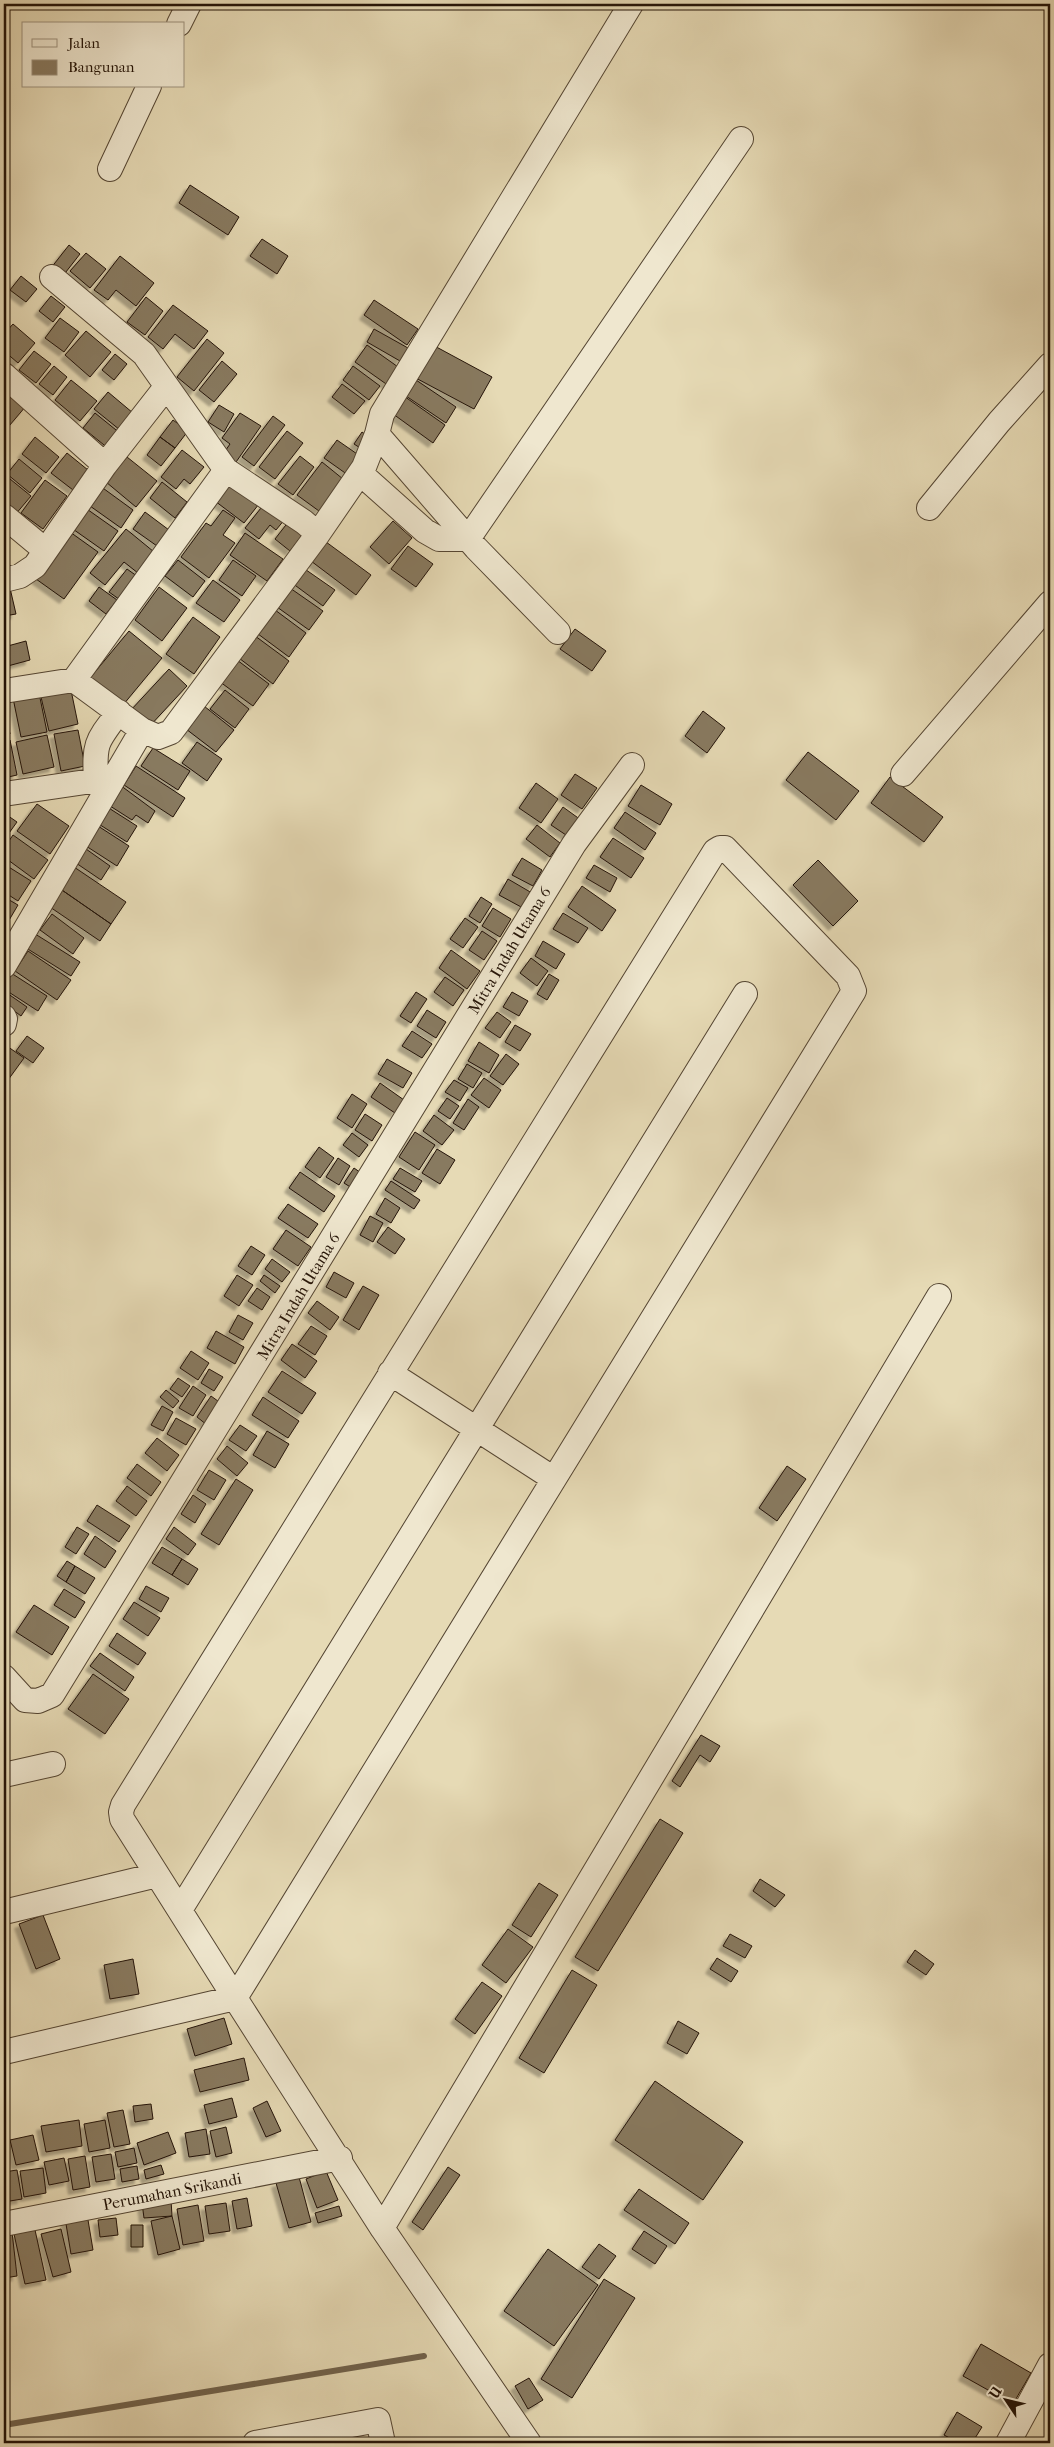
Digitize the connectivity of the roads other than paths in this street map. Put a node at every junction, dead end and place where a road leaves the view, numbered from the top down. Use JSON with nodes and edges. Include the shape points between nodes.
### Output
{"nodes":[{"id":1,"x":189,"y":4,"type":"edge"},
{"id":2,"x":631,"y":4,"type":"edge"},
{"id":3,"x":180,"y":22,"type":"edge"},
{"id":4,"x":148,"y":88,"type":"edge"},
{"id":5,"x":741,"y":139,"type":"dead end"},
{"id":6,"x":110,"y":169,"type":"dead end"},
{"id":7,"x":52,"y":277,"type":"dead end"},
{"id":8,"x":1050,"y":365,"type":"edge"},
{"id":9,"x":4,"y":375,"type":"edge"},
{"id":10,"x":166,"y":387,"type":"junction"},
{"id":11,"x":377,"y":434,"type":"junction"},
{"id":12,"x":105,"y":465,"type":"junction"},
{"id":13,"x":226,"y":470,"type":"junction"},
{"id":14,"x":360,"y":473,"type":"junction"},
{"id":15,"x":929,"y":508,"type":"dead end"},
{"id":16,"x":4,"y":516,"type":"edge"},
{"id":17,"x":318,"y":534,"type":"junction"},
{"id":18,"x":456,"y":539,"type":"junction"},
{"id":19,"x":45,"y":550,"type":"junction"},
{"id":20,"x":4,"y":580,"type":"edge"},
{"id":21,"x":1050,"y":603,"type":"edge"},
{"id":22,"x":558,"y":632,"type":"dead end"},
{"id":23,"x":74,"y":680,"type":"junction"},
{"id":24,"x":4,"y":691,"type":"edge"},
{"id":25,"x":119,"y":712,"type":"junction"},
{"id":26,"x":142,"y":730,"type":"junction"},
{"id":27,"x":632,"y":765,"type":"dead end"},
{"id":28,"x":904,"y":774,"type":"dead end"},
{"id":29,"x":104,"y":779,"type":"junction"},
{"id":30,"x":4,"y":794,"type":"edge"},
{"id":31,"x":4,"y":966,"type":"edge"},
{"id":32,"x":745,"y":994,"type":"dead end"},
{"id":33,"x":4,"y":1017,"type":"edge"},
{"id":34,"x":4,"y":1024,"type":"edge"},
{"id":35,"x":939,"y":1296,"type":"dead end"},
{"id":36,"x":390,"y":1374,"type":"junction"},
{"id":37,"x":477,"y":1428,"type":"junction"},
{"id":38,"x":554,"y":1479,"type":"junction"},
{"id":39,"x":4,"y":1677,"type":"edge"},
{"id":40,"x":53,"y":1764,"type":"dead end"},
{"id":41,"x":4,"y":1775,"type":"edge"},
{"id":42,"x":157,"y":1875,"type":"junction"},
{"id":43,"x":180,"y":1910,"type":"junction"},
{"id":44,"x":4,"y":1912,"type":"edge"},
{"id":45,"x":235,"y":1998,"type":"junction"},
{"id":46,"x":4,"y":2052,"type":"edge"},
{"id":47,"x":340,"y":2158,"type":"junction"},
{"id":48,"x":4,"y":2224,"type":"edge"},
{"id":49,"x":382,"y":2228,"type":"junction"},
{"id":50,"x":1050,"y":2365,"type":"edge"},
{"id":51,"x":255,"y":2443,"type":"edge"},
{"id":52,"x":383,"y":2443,"type":"edge"},
{"id":53,"x":529,"y":2443,"type":"edge"},
{"id":54,"x":1008,"y":2443,"type":"edge"}],
"edges":[{"from":1,"to":3,"type":"street"},
{"from":2,"to":11,"type":"street","via":[[382,414]]},
{"from":4,"to":6,"type":"street"},
{"from":5,"to":18,"type":"street"},
{"from":7,"to":10,"type":"street","via":[[144,354]]},
{"from":8,"to":15,"type":"street"},
{"from":9,"to":12,"type":"street"},
{"from":10,"to":12,"type":"street"},
{"from":10,"to":13,"type":"street"},
{"from":11,"to":14,"type":"street"},
{"from":11,"to":18,"type":"street"},
{"from":12,"to":19,"type":"street"},
{"from":13,"to":17,"type":"street"},
{"from":13,"to":23,"type":"street"},
{"from":14,"to":17,"type":"street"},
{"from":14,"to":18,"type":"street","via":[[412,521]]},
{"from":16,"to":19,"type":"street"},
{"from":17,"to":26,"type":"street","via":[[171,732],[158,737]]},
{"from":18,"to":22,"type":"street"},
{"from":19,"to":20,"type":"street","via":[[35,566],[20,576]]},
{"from":21,"to":28,"type":"street"},
{"from":23,"to":24,"type":"street"},
{"from":23,"to":25,"type":"street"},
{"from":25,"to":26,"type":"street"},
{"from":25,"to":29,"type":"street","via":[[94,751]]},
{"from":26,"to":29,"type":"street"},
{"from":27,"to":39,"type":"street","name":"Mitra Indah Utama 6","via":[[574,844],[52,1695],[38,1701],[25,1700]]},
{"from":29,"to":30,"type":"street"},
{"from":29,"to":31,"type":"street"},
{"from":32,"to":37,"type":"street"},
{"from":33,"to":34,"type":"street"},
{"from":35,"to":49,"type":"street"},
{"from":36,"to":37,"type":"street"},
{"from":36,"to":38,"type":"street","via":[[715,852],[725,848],[848,976],[854,991]]},
{"from":36,"to":42,"type":"street","via":[[123,1805],[122,1819]]},
{"from":37,"to":38,"type":"street"},
{"from":37,"to":43,"type":"street"},
{"from":38,"to":45,"type":"street"},
{"from":40,"to":41,"type":"street"},
{"from":42,"to":43,"type":"street"},
{"from":42,"to":44,"type":"street"},
{"from":43,"to":45,"type":"street"},
{"from":45,"to":46,"type":"street"},
{"from":45,"to":47,"type":"street"},
{"from":47,"to":48,"type":"street","name":"Perumahan Srikandi"},
{"from":47,"to":49,"type":"street"},
{"from":49,"to":53,"type":"street"},
{"from":50,"to":54,"type":"street"},
{"from":51,"to":52,"type":"street","via":[[378,2420]]}]}
